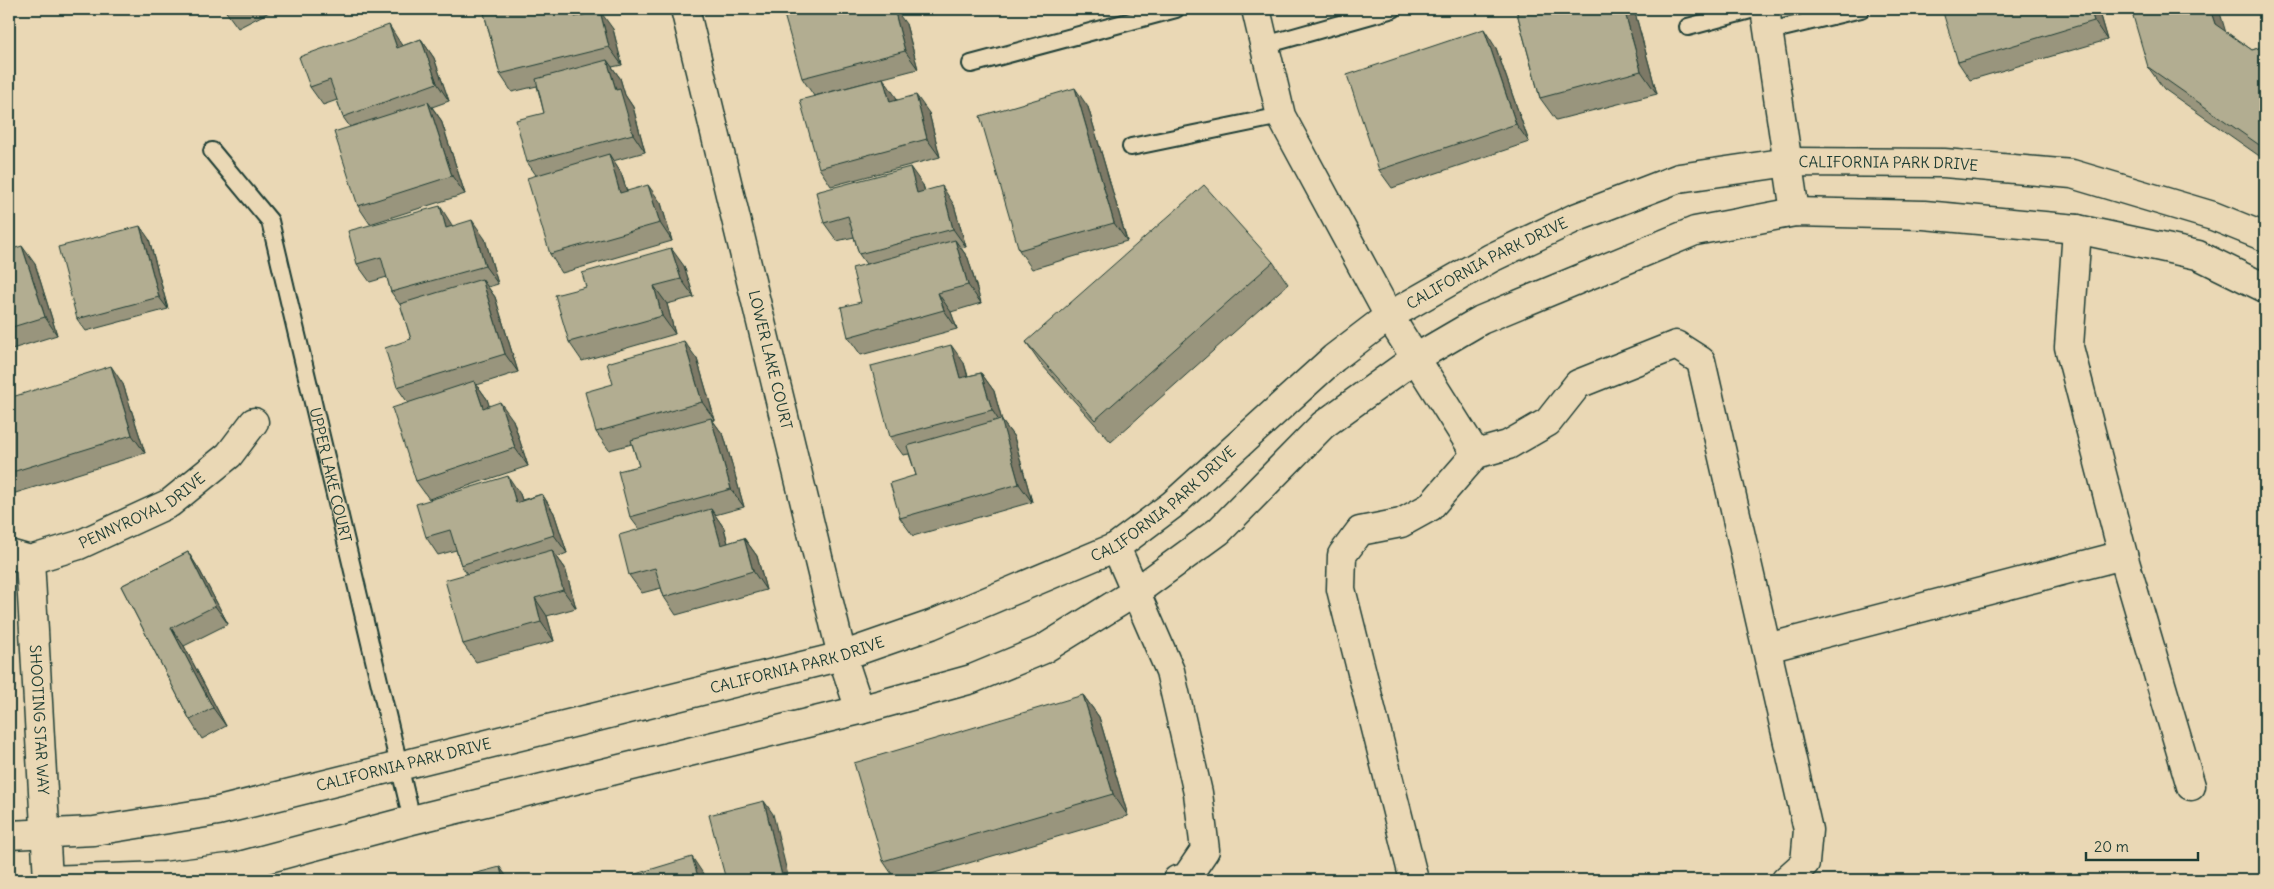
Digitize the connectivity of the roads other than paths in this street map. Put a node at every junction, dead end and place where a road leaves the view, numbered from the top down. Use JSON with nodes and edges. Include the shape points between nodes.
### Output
{"nodes":[{"id":1,"x":685,"y":9,"type":"edge"},
{"id":2,"x":1176,"y":9,"type":"edge"},
{"id":3,"x":1256,"y":9,"type":"edge"},
{"id":4,"x":1393,"y":9,"type":"edge"},
{"id":5,"x":1754,"y":9,"type":"edge"},
{"id":6,"x":1860,"y":9,"type":"edge"},
{"id":7,"x":1768,"y":20,"type":"edge"},
{"id":8,"x":1688,"y":27,"type":"dead end"},
{"id":9,"x":1265,"y":45,"type":"junction"},
{"id":10,"x":971,"y":64,"type":"dead end"},
{"id":11,"x":1281,"y":116,"type":"junction"},
{"id":12,"x":1131,"y":147,"type":"dead end"},
{"id":13,"x":212,"y":151,"type":"dead end"},
{"id":14,"x":1789,"y":162,"type":"junction"},
{"id":15,"x":1795,"y":212,"type":"junction"},
{"id":16,"x":2077,"y":229,"type":"junction"},
{"id":17,"x":2265,"y":237,"type":"edge"},
{"id":18,"x":2265,"y":288,"type":"edge"},
{"id":19,"x":1389,"y":316,"type":"junction"},
{"id":20,"x":1414,"y":359,"type":"junction"},
{"id":21,"x":254,"y":422,"type":"dead end"},
{"id":22,"x":1476,"y":454,"type":"junction"},
{"id":23,"x":1116,"y":547,"type":"junction"},
{"id":24,"x":2123,"y":555,"type":"junction"},
{"id":25,"x":20,"y":557,"type":"edge"},
{"id":26,"x":1137,"y":591,"type":"junction"},
{"id":27,"x":1767,"y":648,"type":"junction"},
{"id":28,"x":842,"y":656,"type":"junction"},
{"id":29,"x":860,"y":710,"type":"junction"},
{"id":30,"x":399,"y":765,"type":"junction"},
{"id":31,"x":2190,"y":786,"type":"dead end"},
{"id":32,"x":412,"y":820,"type":"junction"},
{"id":33,"x":46,"y":834,"type":"junction"},
{"id":34,"x":9,"y":835,"type":"edge"},
{"id":35,"x":47,"y":880,"type":"edge"},
{"id":36,"x":1177,"y":880,"type":"edge"},
{"id":37,"x":1414,"y":880,"type":"edge"},
{"id":38,"x":1786,"y":880,"type":"edge"}],
"edges":[{"from":1,"to":28,"type":"street","name":"LOWER LAKE COURT"},
{"from":2,"to":10,"type":"lane"},
{"from":3,"to":9,"type":"street"},
{"from":4,"to":9,"type":"lane"},
{"from":5,"to":8,"type":"lane"},
{"from":6,"to":7,"type":"lane"},
{"from":7,"to":14,"type":"street"},
{"from":9,"to":11,"type":"street"},
{"from":11,"to":12,"type":"lane"},
{"from":11,"to":19,"type":"street"},
{"from":13,"to":30,"type":"lane","name":"UPPER LAKE COURT","via":[[270,221]]},
{"from":14,"to":15,"type":"street"},
{"from":14,"to":17,"type":"street","name":"CALIFORNIA PARK DRIVE","via":[[1944,163],[2072,174],[2213,216]]},
{"from":14,"to":19,"type":"street","name":"CALIFORNIA PARK DRIVE","via":[[1679,178],[1575,218],[1491,258]]},
{"from":15,"to":16,"type":"street","via":[[1924,215]]},
{"from":15,"to":20,"type":"street","via":[[1695,231],[1481,320]]},
{"from":16,"to":18,"type":"street","via":[[2198,254]]},
{"from":16,"to":24,"type":"street","via":[[2070,347]]},
{"from":19,"to":20,"type":"street"},
{"from":19,"to":23,"type":"street","name":"CALIFORNIA PARK DRIVE","via":[[1334,358],[1172,505]]},
{"from":20,"to":22,"type":"street"},
{"from":20,"to":26,"type":"street","via":[[1323,425],[1219,531]]},
{"from":21,"to":25,"type":"street","name":"PENNYROYAL DRIVE","via":[[229,455],[170,503],[79,545]]},
{"from":22,"to":27,"type":"street","via":[[1508,445],[1548,422],[1578,384],[1676,345],[1701,361]]},
{"from":22,"to":37,"type":"street","via":[[1430,507],[1401,523],[1360,531],[1342,555],[1341,588]]},
{"from":23,"to":26,"type":"street"},
{"from":23,"to":28,"type":"street","name":"CALIFORNIA PARK DRIVE","via":[[931,625]]},
{"from":24,"to":27,"type":"street"},
{"from":24,"to":31,"type":"street"},
{"from":25,"to":33,"type":"street","name":"SHOOTING STAR WAY"},
{"from":26,"to":29,"type":"street","via":[[1042,650],[981,676]]},
{"from":26,"to":36,"type":"street","via":[[1170,671],[1198,793],[1205,850],[1186,878]]},
{"from":27,"to":38,"type":"street","via":[[1808,830],[1805,863]]},
{"from":28,"to":29,"type":"street","name":"LOWER LAKE COURT"},
{"from":28,"to":30,"type":"street","name":"CALIFORNIA PARK DRIVE"},
{"from":29,"to":32,"type":"street"},
{"from":30,"to":32,"type":"lane","name":"UPPER LAKE COURT"},
{"from":30,"to":33,"type":"street","name":"CALIFORNIA PARK DRIVE","via":[[218,811],[94,831]]},
{"from":32,"to":35,"type":"street","via":[[236,867],[166,876]]},
{"from":33,"to":34,"type":"street","name":"CALIFORNIA PARK DRIVE"},
{"from":33,"to":35,"type":"street","name":"SHOOTING STAR WAY"}]}
